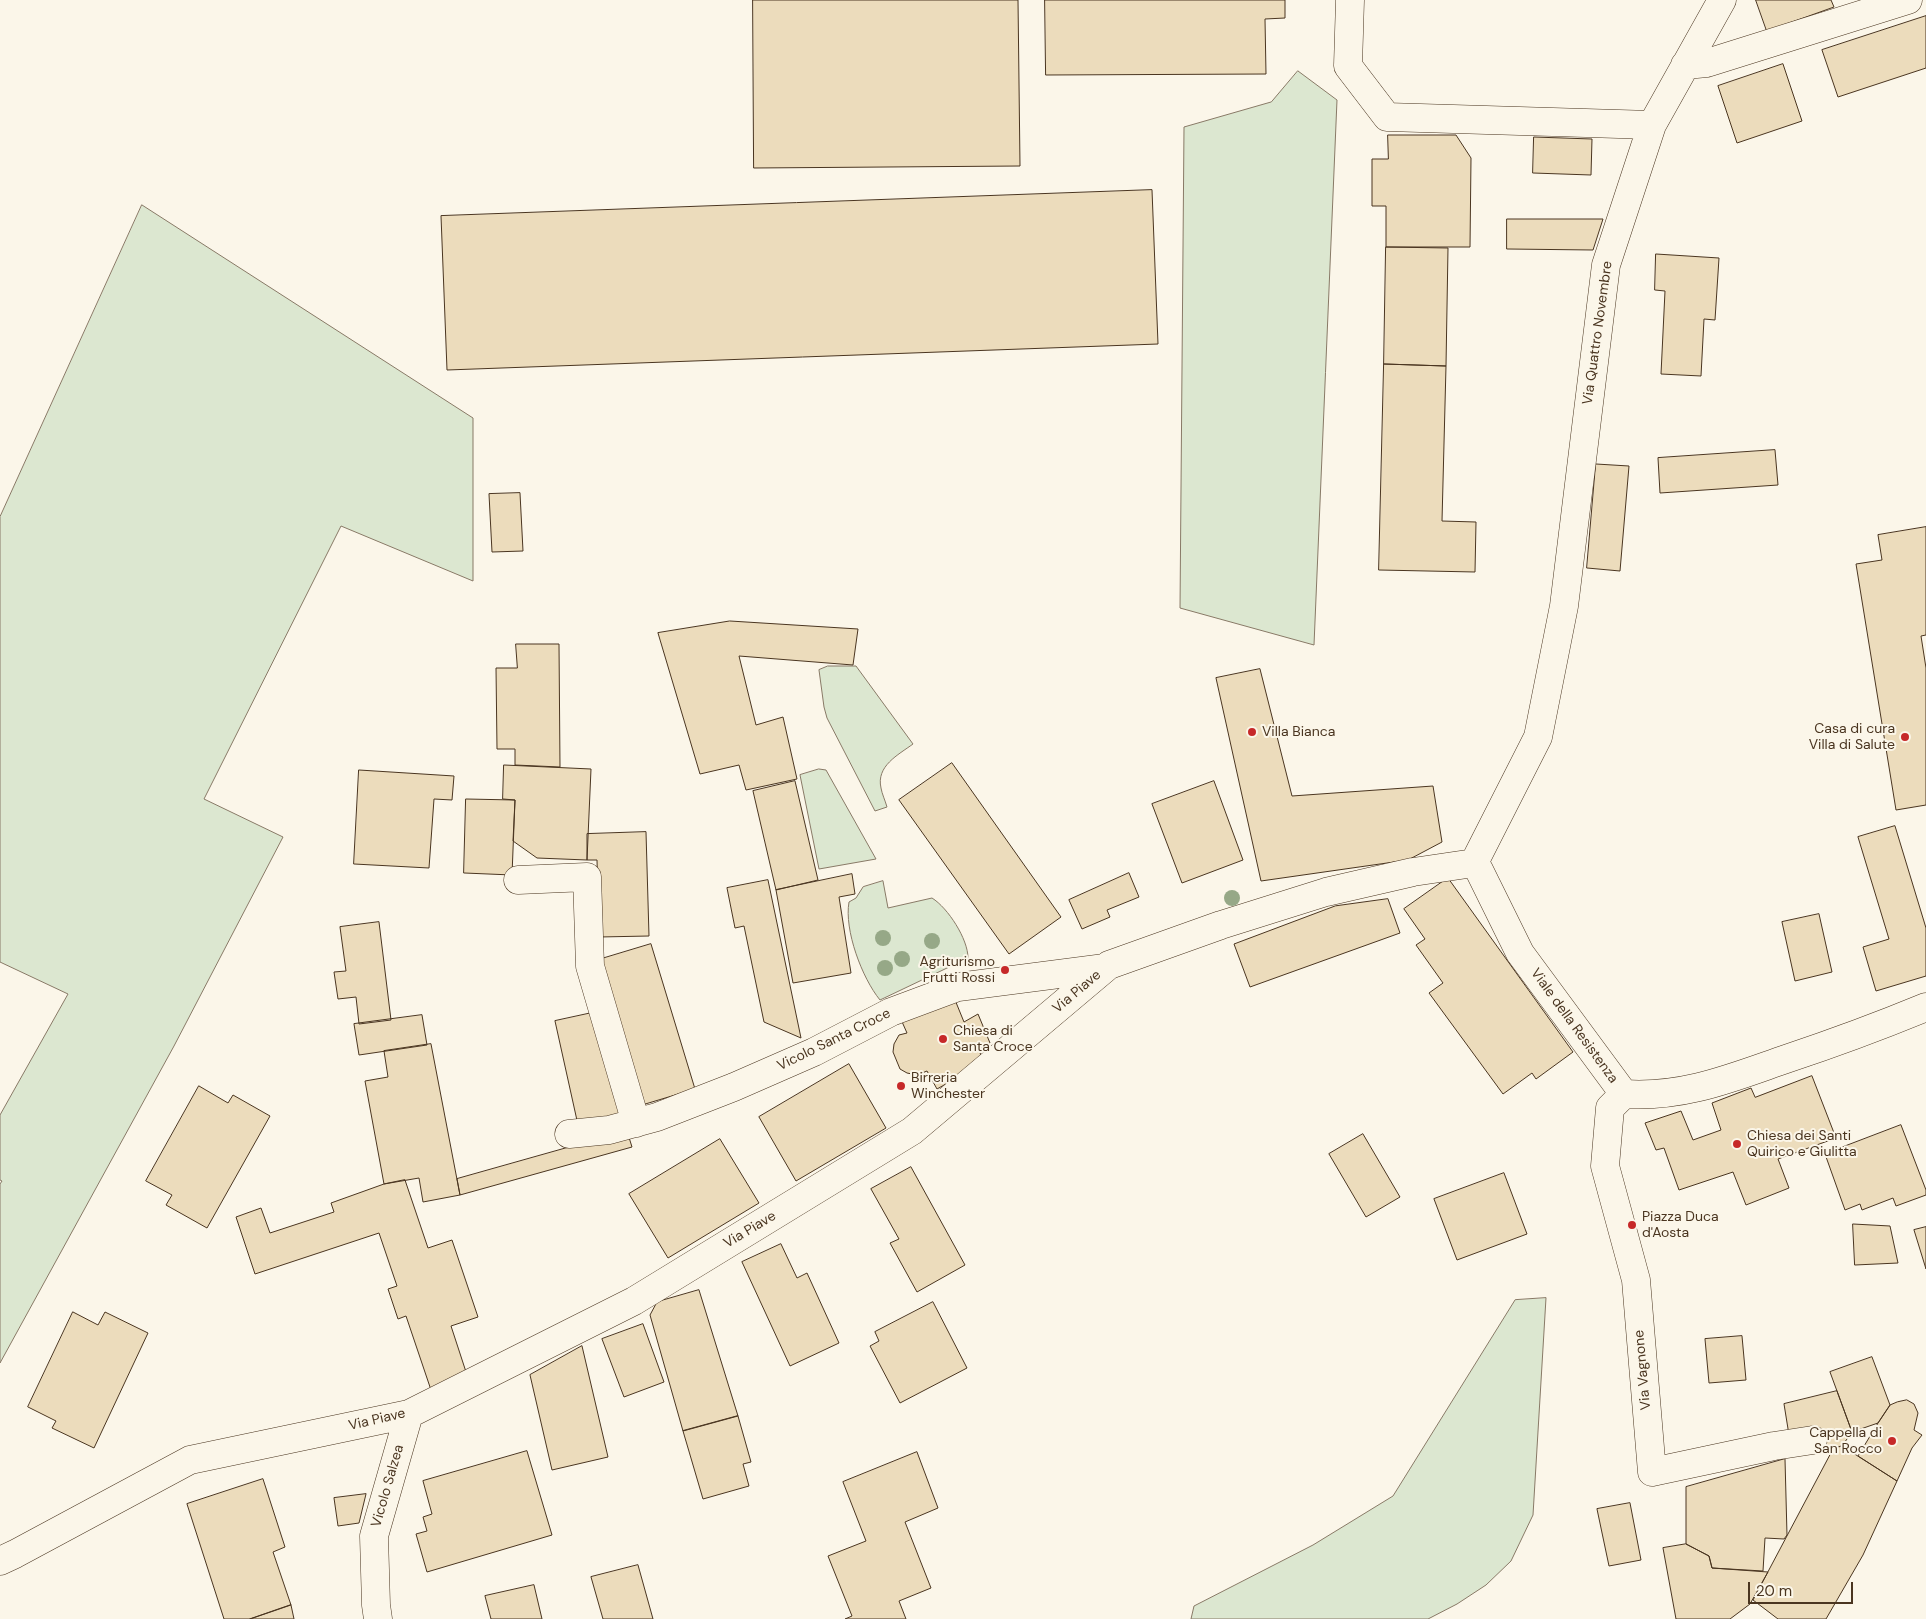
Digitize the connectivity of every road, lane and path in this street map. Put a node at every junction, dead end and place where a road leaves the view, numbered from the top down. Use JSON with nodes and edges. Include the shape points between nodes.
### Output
{"nodes":[{"id":1,"x":1350,"y":0,"type":"edge"},
{"id":2,"x":1722,"y":0,"type":"edge"},
{"id":3,"x":1908,"y":0,"type":"edge"},
{"id":4,"x":1685,"y":66,"type":"junction"},
{"id":5,"x":1652,"y":125,"type":"junction"},
{"id":6,"x":1474,"y":863,"type":"junction"},
{"id":7,"x":518,"y":880,"type":"dead end"},
{"id":8,"x":1105,"y":968,"type":"junction"},
{"id":9,"x":1926,"y":1007,"type":"edge"},
{"id":10,"x":1617,"y":1101,"type":"junction"},
{"id":11,"x":636,"y":1123,"type":"junction"},
{"id":12,"x":569,"y":1134,"type":"dead end"},
{"id":13,"x":409,"y":1414,"type":"junction"},
{"id":14,"x":1813,"y":1440,"type":"dead end"},
{"id":15,"x":0,"y":1560,"type":"edge"},
{"id":16,"x":378,"y":1619,"type":"edge"}],
"edges":[{"from":1,"to":5,"type":"street","via":[[1348,66],[1387,117]]},
{"from":2,"to":4,"type":"street","name":"Via Quattro Novembre"},
{"from":3,"to":4,"type":"street","via":[[1707,63]]},
{"from":4,"to":5,"type":"street","name":"Via Quattro Novembre"},
{"from":5,"to":6,"type":"street","name":"Via Quattro Novembre","via":[[1606,264],[1564,606],[1538,737]]},
{"from":6,"to":8,"type":"street","name":"Via Piave","via":[[1413,872],[1326,892],[1221,925]]},
{"from":6,"to":10,"type":"street","name":"Viale della Resistenza","via":[[1520,953]]},
{"from":7,"to":11,"type":"street","via":[[587,877],[590,966]]},
{"from":8,"to":11,"type":"street","name":"Vicolo Santa Croce","via":[[958,987],[891,1012],[814,1052],[734,1087]]},
{"from":8,"to":13,"type":"street","name":"Via Piave","via":[[912,1131],[634,1301]]},
{"from":9,"to":10,"type":"street","name":"Viale della Resistenza","via":[[1879,1027],[1703,1087]]},
{"from":10,"to":14,"type":"street","name":"Via Vagnone","via":[[1605,1166],[1636,1280],[1652,1472]]},
{"from":11,"to":12,"type":"street","name":"Vicolo Santa Croce","via":[[609,1130]]},
{"from":13,"to":15,"type":"street","name":"Via Piave","via":[[190,1460]]},
{"from":13,"to":16,"type":"street","name":"Vicolo Salzea","via":[[374,1536]]}]}
